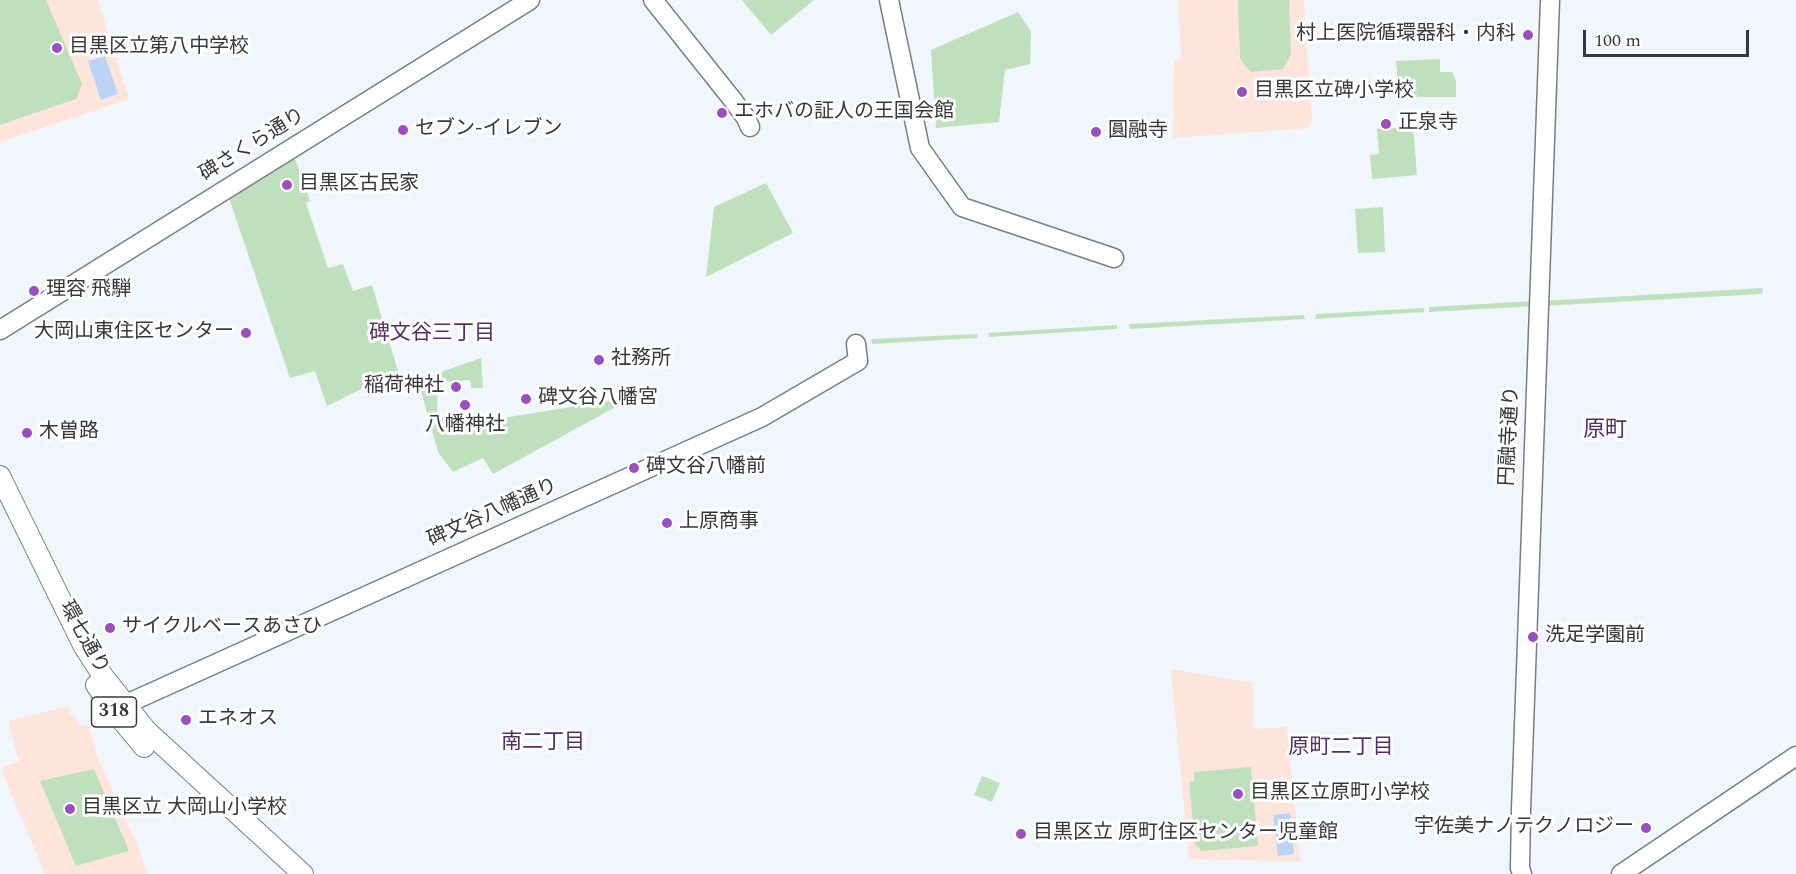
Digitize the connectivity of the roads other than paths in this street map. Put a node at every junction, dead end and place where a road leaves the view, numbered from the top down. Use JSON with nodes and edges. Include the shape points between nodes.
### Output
{"nodes":[{"id":1,"x":530,"y":0,"type":"edge"},
{"id":2,"x":653,"y":0,"type":"edge"},
{"id":3,"x":889,"y":0,"type":"edge"},
{"id":4,"x":1550,"y":0,"type":"edge"},
{"id":5,"x":750,"y":127,"type":"dead end"},
{"id":6,"x":1114,"y":258,"type":"dead end"},
{"id":7,"x":0,"y":330,"type":"edge"},
{"id":8,"x":856,"y":344,"type":"dead end"},
{"id":9,"x":0,"y":476,"type":"edge"},
{"id":10,"x":0,"y":506,"type":"edge"},
{"id":11,"x":119,"y":707,"type":"junction"},
{"id":12,"x":1796,"y":756,"type":"edge"},
{"id":13,"x":283,"y":874,"type":"edge"},
{"id":14,"x":303,"y":874,"type":"edge"},
{"id":15,"x":1522,"y":874,"type":"edge"},
{"id":16,"x":1621,"y":874,"type":"edge"}],
"edges":[{"from":1,"to":7,"type":"street","name":"碑さくら通り"},
{"from":2,"to":5,"type":"street"},
{"from":3,"to":6,"type":"street","via":[[920,148],[962,207]]},
{"from":4,"to":15,"type":"street","name":"円融寺通り","via":[[1521,810]]},
{"from":8,"to":11,"type":"street","name":"碑文谷八幡通り","via":[[858,361],[762,417]]},
{"from":9,"to":11,"type":"main road","name":"環七通り","number":"318","via":[[83,645]]},
{"from":10,"to":11,"type":"main road","name":"環七通り","number":"318","via":[[60,628]]},
{"from":11,"to":13,"type":"main road","name":"環七通り","number":"318","via":[[140,743]]},
{"from":11,"to":14,"type":"main road","name":"環七通り","number":"318"},
{"from":12,"to":16,"type":"street"}]}
